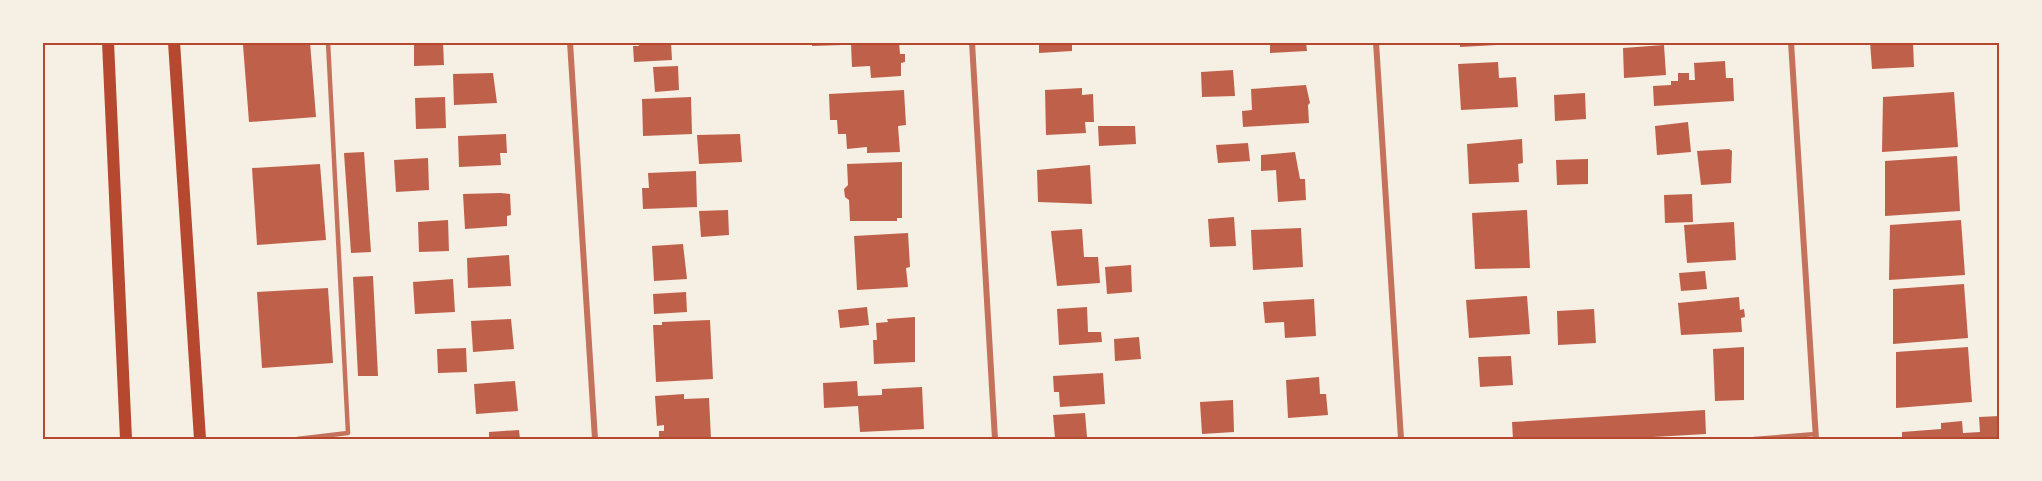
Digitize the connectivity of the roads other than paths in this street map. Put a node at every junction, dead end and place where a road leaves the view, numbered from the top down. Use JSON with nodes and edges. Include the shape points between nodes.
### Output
{"nodes":[{"id":1,"x":108,"y":42,"type":"edge"},
{"id":2,"x":174,"y":42,"type":"edge"},
{"id":3,"x":328,"y":42,"type":"edge"},
{"id":4,"x":570,"y":42,"type":"edge"},
{"id":5,"x":972,"y":42,"type":"edge"},
{"id":6,"x":1376,"y":42,"type":"edge"},
{"id":7,"x":1791,"y":42,"type":"edge"},
{"id":8,"x":1816,"y":437,"type":"edge"},
{"id":9,"x":126,"y":439,"type":"edge"},
{"id":10,"x":200,"y":439,"type":"edge"},
{"id":11,"x":297,"y":439,"type":"edge"},
{"id":12,"x":595,"y":439,"type":"edge"},
{"id":13,"x":995,"y":439,"type":"edge"},
{"id":14,"x":1401,"y":439,"type":"edge"},
{"id":15,"x":1754,"y":439,"type":"edge"}],
"edges":[{"from":1,"to":9,"type":"main road"},
{"from":2,"to":10,"type":"main road"},
{"from":3,"to":11,"type":"lane","via":[[348,433]]},
{"from":4,"to":12,"type":"street"},
{"from":5,"to":13,"type":"street"},
{"from":6,"to":14,"type":"street"},
{"from":7,"to":8,"type":"street"},
{"from":8,"to":15,"type":"lane"}]}
